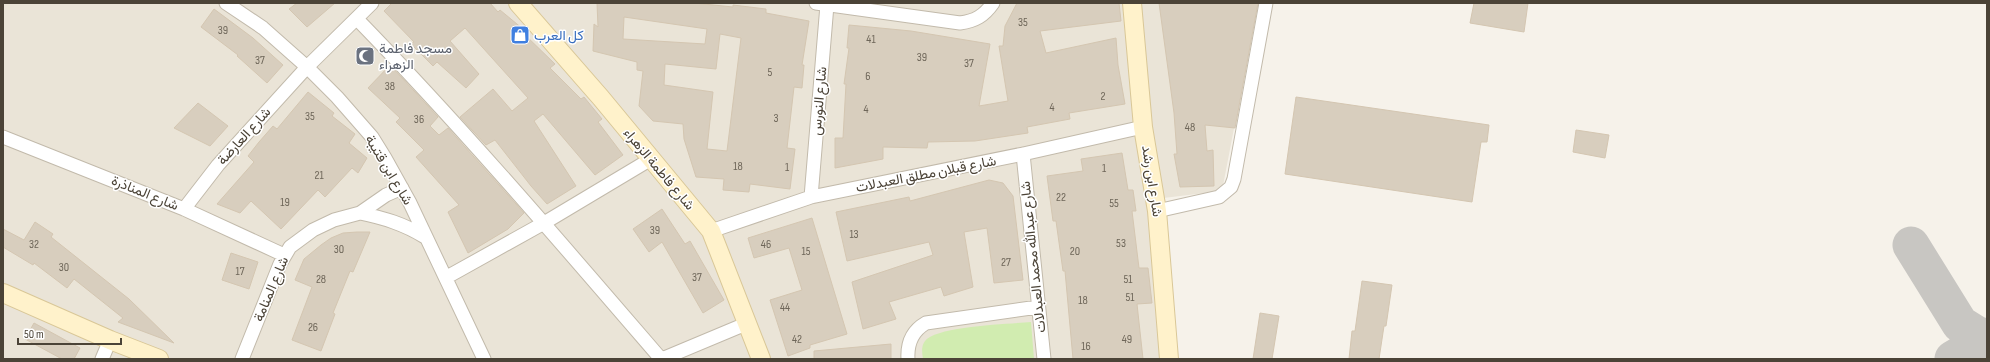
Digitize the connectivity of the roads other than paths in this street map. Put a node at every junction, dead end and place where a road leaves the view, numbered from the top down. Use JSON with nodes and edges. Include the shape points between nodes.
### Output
{"nodes":[{"id":1,"x":226,"y":3,"type":"edge"},
{"id":2,"x":372,"y":3,"type":"edge"},
{"id":3,"x":518,"y":3,"type":"edge"},
{"id":4,"x":993,"y":3,"type":"edge"},
{"id":5,"x":1132,"y":3,"type":"edge"},
{"id":6,"x":1266,"y":3,"type":"edge"},
{"id":7,"x":822,"y":4,"type":"edge"},
{"id":8,"x":357,"y":19,"type":"junction"},
{"id":9,"x":307,"y":67,"type":"junction"},
{"id":10,"x":1143,"y":127,"type":"junction"},
{"id":11,"x":3,"y":137,"type":"edge"},
{"id":12,"x":1023,"y":154,"type":"junction"},
{"id":13,"x":651,"y":160,"type":"junction"},
{"id":14,"x":402,"y":188,"type":"junction"},
{"id":15,"x":812,"y":197,"type":"junction"},
{"id":16,"x":184,"y":209,"type":"junction"},
{"id":17,"x":1157,"y":211,"type":"junction"},
{"id":18,"x":360,"y":213,"type":"junction"},
{"id":19,"x":544,"y":223,"type":"junction"},
{"id":20,"x":711,"y":232,"type":"junction"},
{"id":21,"x":425,"y":237,"type":"junction"},
{"id":22,"x":284,"y":255,"type":"junction"},
{"id":23,"x":447,"y":277,"type":"junction"},
{"id":24,"x":3,"y":293,"type":"edge"},
{"id":25,"x":1038,"y":307,"type":"junction"},
{"id":26,"x":748,"y":323,"type":"junction"},
{"id":27,"x":110,"y":340,"type":"junction"},
{"id":28,"x":102,"y":359,"type":"edge"},
{"id":29,"x":159,"y":359,"type":"edge"},
{"id":30,"x":242,"y":359,"type":"edge"},
{"id":31,"x":484,"y":359,"type":"edge"},
{"id":32,"x":662,"y":359,"type":"edge"},
{"id":33,"x":762,"y":359,"type":"edge"},
{"id":34,"x":908,"y":359,"type":"edge"},
{"id":35,"x":1044,"y":359,"type":"edge"},
{"id":36,"x":1169,"y":359,"type":"edge"}],
"edges":[{"from":1,"to":9,"type":"street","name":"شارع ابن قتيبة","via":[[263,28]]},
{"from":2,"to":8,"type":"street","name":"شارع العارضة"},
{"from":3,"to":13,"type":"street","name":"شارع فاطمة الزهراء"},
{"from":4,"to":7,"type":"street","via":[[981,17],[971,22],[960,23]]},
{"from":5,"to":10,"type":"street","name":"شارع ابن رشد"},
{"from":6,"to":17,"type":"street","via":[[1231,187],[1219,197]]},
{"from":7,"to":15,"type":"street","name":"شارع النورس"},
{"from":8,"to":9,"type":"street","name":"شارع العارضة"},
{"from":8,"to":19,"type":"street","via":[[396,58]]},
{"from":9,"to":14,"type":"street","name":"شارع ابن قتيبة","via":[[372,137]]},
{"from":9,"to":16,"type":"street","name":"شارع العارضة","via":[[218,165]]},
{"from":10,"to":12,"type":"street","name":"شارع قبلان مطلق العبدلات"},
{"from":10,"to":17,"type":"street","name":"شارع ابن رشد"},
{"from":11,"to":16,"type":"street","name":"شارع المناذرة"},
{"from":12,"to":15,"type":"street","name":"شارع قبلان مطلق العبدلات"},
{"from":12,"to":25,"type":"street","name":"شارع عبدالله محمد العبدلات"},
{"from":13,"to":19,"type":"street"},
{"from":13,"to":20,"type":"street","name":"شارع فاطمة الزهراء"},
{"from":14,"to":18,"type":"street","name":"شارع المنامة","via":[[386,195]]},
{"from":14,"to":21,"type":"street","name":"شارع ابن قتيبة"},
{"from":15,"to":20,"type":"street","name":"شارع قبلان مطلق العبدلات"},
{"from":16,"to":22,"type":"street","name":"شارع المناذرة"},
{"from":17,"to":36,"type":"street","name":"شارع ابن رشد"},
{"from":18,"to":21,"type":"street","name":"شارع المنامة","via":[[408,226]]},
{"from":18,"to":22,"type":"street","name":"شارع المنامة","via":[[334,220],[313,230],[296,242]]},
{"from":19,"to":23,"type":"street"},
{"from":19,"to":32,"type":"street"},
{"from":20,"to":26,"type":"street","name":"شارع فاطمة الزهراء"},
{"from":21,"to":23,"type":"street","name":"شارع ابن قتيبة"},
{"from":22,"to":30,"type":"street","name":"شارع المنامة"},
{"from":23,"to":31,"type":"street","name":"شارع ابن قتيبة"},
{"from":24,"to":27,"type":"street"},
{"from":25,"to":34,"type":"street","via":[[926,323],[910,340]]},
{"from":25,"to":35,"type":"street","name":"شارع عبدالله محمد العبدلات"},
{"from":26,"to":32,"type":"street"},
{"from":26,"to":33,"type":"street","name":"شارع فاطمة الزهراء"},
{"from":27,"to":28,"type":"street"},
{"from":27,"to":29,"type":"street"}]}
